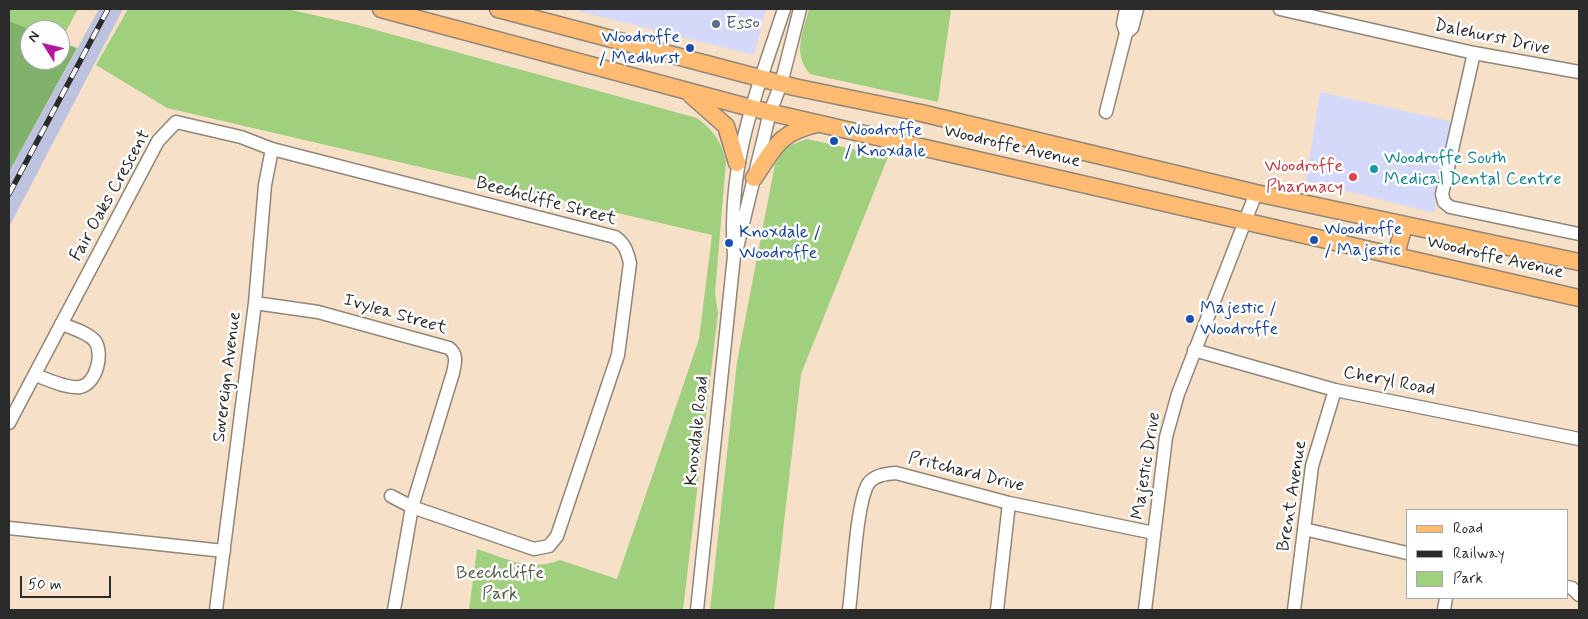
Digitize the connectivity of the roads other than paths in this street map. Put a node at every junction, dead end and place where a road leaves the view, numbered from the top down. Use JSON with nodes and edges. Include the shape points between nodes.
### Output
{"nodes":[{"id":1,"x":381,"y":9,"type":"edge"},
{"id":2,"x":498,"y":9,"type":"edge"},
{"id":3,"x":784,"y":9,"type":"edge"},
{"id":4,"x":800,"y":9,"type":"edge"},
{"id":5,"x":1126,"y":9,"type":"edge"},
{"id":6,"x":1137,"y":9,"type":"edge"},
{"id":7,"x":1280,"y":9,"type":"edge"},
{"id":8,"x":1126,"y":33,"type":"junction"},
{"id":9,"x":1474,"y":53,"type":"junction"},
{"id":10,"x":1579,"y":72,"type":"edge"},
{"id":11,"x":761,"y":78,"type":"junction"},
{"id":12,"x":782,"y":84,"type":"junction"},
{"id":13,"x":686,"y":91,"type":"junction"},
{"id":14,"x":751,"y":108,"type":"junction"},
{"id":15,"x":770,"y":112,"type":"junction"},
{"id":16,"x":1106,"y":112,"type":"dead end"},
{"id":17,"x":820,"y":123,"type":"junction"},
{"id":18,"x":272,"y":149,"type":"junction"},
{"id":19,"x":737,"y":163,"type":"junction"},
{"id":20,"x":754,"y":178,"type":"junction"},
{"id":21,"x":1256,"y":193,"type":"junction"},
{"id":22,"x":1246,"y":220,"type":"junction"},
{"id":23,"x":1404,"y":225,"type":"junction"},
{"id":24,"x":1579,"y":234,"type":"edge"},
{"id":25,"x":1396,"y":255,"type":"junction"},
{"id":26,"x":734,"y":256,"type":"junction"},
{"id":27,"x":1579,"y":262,"type":"edge"},
{"id":28,"x":1579,"y":298,"type":"edge"},
{"id":29,"x":254,"y":303,"type":"junction"},
{"id":30,"x":60,"y":324,"type":"junction"},
{"id":31,"x":1194,"y":350,"type":"junction"},
{"id":32,"x":35,"y":375,"type":"junction"},
{"id":33,"x":1335,"y":390,"type":"junction"},
{"id":34,"x":9,"y":422,"type":"edge"},
{"id":35,"x":1579,"y":439,"type":"edge"},
{"id":36,"x":391,"y":496,"type":"dead end"},
{"id":37,"x":1009,"y":503,"type":"junction"},
{"id":38,"x":412,"y":507,"type":"junction"},
{"id":39,"x":9,"y":528,"type":"edge"},
{"id":40,"x":1304,"y":529,"type":"junction"},
{"id":41,"x":1154,"y":533,"type":"junction"},
{"id":42,"x":224,"y":551,"type":"junction"},
{"id":43,"x":1406,"y":553,"type":"edge"},
{"id":44,"x":1568,"y":587,"type":"edge"},
{"id":45,"x":1579,"y":595,"type":"edge"},
{"id":46,"x":216,"y":610,"type":"edge"},
{"id":47,"x":394,"y":610,"type":"edge"},
{"id":48,"x":697,"y":610,"type":"edge"},
{"id":49,"x":849,"y":610,"type":"edge"},
{"id":50,"x":997,"y":610,"type":"edge"},
{"id":51,"x":1145,"y":610,"type":"edge"},
{"id":52,"x":1294,"y":610,"type":"edge"}],
"edges":[{"from":1,"to":13,"type":"main road","name":"Woodroffe Avenue"},
{"from":2,"to":11,"type":"main road","name":"Woodroffe Avenue"},
{"from":3,"to":11,"type":"street","name":"Knoxdale Road"},
{"from":4,"to":12,"type":"street","name":"Knoxdale Road"},
{"from":5,"to":8,"type":"street","via":[[1123,24]]},
{"from":6,"to":8,"type":"street","via":[[1132,28]]},
{"from":7,"to":9,"type":"street","name":"Dalehurst Drive"},
{"from":8,"to":16,"type":"street"},
{"from":9,"to":10,"type":"street","name":"Dalehurst Drive"},
{"from":9,"to":24,"type":"street","via":[[1442,194],[1444,202],[1450,207]]},
{"from":11,"to":12,"type":"main road","name":"Woodroffe Avenue"},
{"from":11,"to":14,"type":"street","name":"Knoxdale Road"},
{"from":12,"to":15,"type":"street","name":"Knoxdale Road"},
{"from":12,"to":21,"type":"main road","name":"Woodroffe Avenue","via":[[921,113]]},
{"from":13,"to":14,"type":"main road","name":"Woodroffe Avenue"},
{"from":13,"to":19,"type":"main road","via":[[726,126]]},
{"from":14,"to":15,"type":"main road","name":"Woodroffe Avenue"},
{"from":14,"to":19,"type":"street","name":"Knoxdale Road"},
{"from":15,"to":17,"type":"main road","name":"Woodroffe Avenue"},
{"from":15,"to":20,"type":"street","name":"Knoxdale Road"},
{"from":17,"to":20,"type":"main road","via":[[781,138]]},
{"from":17,"to":22,"type":"main road","name":"Woodroffe Avenue"},
{"from":18,"to":29,"type":"street","name":"Sovereign Avenue"},
{"from":18,"to":30,"type":"street","name":"Fair Oaks Crescent","via":[[241,137],[176,122],[158,141]]},
{"from":18,"to":38,"type":"street","name":"Beechcliffe Street","via":[[615,237],[626,249],[630,263],[618,355],[557,536],[549,546],[534,549]]},
{"from":19,"to":26,"type":"street","name":"Knoxdale Road","via":[[732,222]]},
{"from":20,"to":26,"type":"street","name":"Knoxdale Road"},
{"from":21,"to":22,"type":"street","name":"Majestic Drive"},
{"from":21,"to":23,"type":"main road","name":"Woodroffe Avenue"},
{"from":22,"to":25,"type":"main road","name":"Woodroffe Avenue"},
{"from":22,"to":31,"type":"street","name":"Majestic Drive"},
{"from":23,"to":25,"type":"main road"},
{"from":23,"to":27,"type":"main road","name":"Woodroffe Avenue"},
{"from":25,"to":28,"type":"main road","name":"Woodroffe Avenue"},
{"from":26,"to":48,"type":"street","name":"Knoxdale Road"},
{"from":29,"to":38,"type":"street","name":"Ivylea Street","via":[[318,312],[454,352],[453,373]]},
{"from":29,"to":42,"type":"street","name":"Sovereign Avenue"},
{"from":30,"to":32,"type":"street","name":"Fair Oaks Crescent"},
{"from":30,"to":32,"type":"street","via":[[82,332],[99,348],[97,366],[90,382],[80,387],[71,386]]},
{"from":31,"to":33,"type":"street","name":"Cheryl Road"},
{"from":31,"to":41,"type":"street","name":"Majestic Drive","via":[[1166,438]]},
{"from":32,"to":34,"type":"street","name":"Fair Oaks Crescent"},
{"from":33,"to":35,"type":"street","name":"Cheryl Road"},
{"from":33,"to":40,"type":"street","name":"Brent Avenue","via":[[1312,466]]},
{"from":36,"to":38,"type":"street"},
{"from":37,"to":41,"type":"street","name":"Pritchard Drive"},
{"from":37,"to":49,"type":"street","name":"Pritchard Drive","via":[[896,473],[882,474],[869,482],[862,504]]},
{"from":37,"to":50,"type":"street"},
{"from":38,"to":47,"type":"street","name":"Ivylea Street"},
{"from":39,"to":42,"type":"street"},
{"from":40,"to":43,"type":"street"},
{"from":40,"to":52,"type":"street","name":"Brent Avenue"},
{"from":41,"to":51,"type":"street","name":"Majestic Drive"},
{"from":42,"to":46,"type":"street","name":"Sovereign Avenue"},
{"from":44,"to":45,"type":"street"}]}
